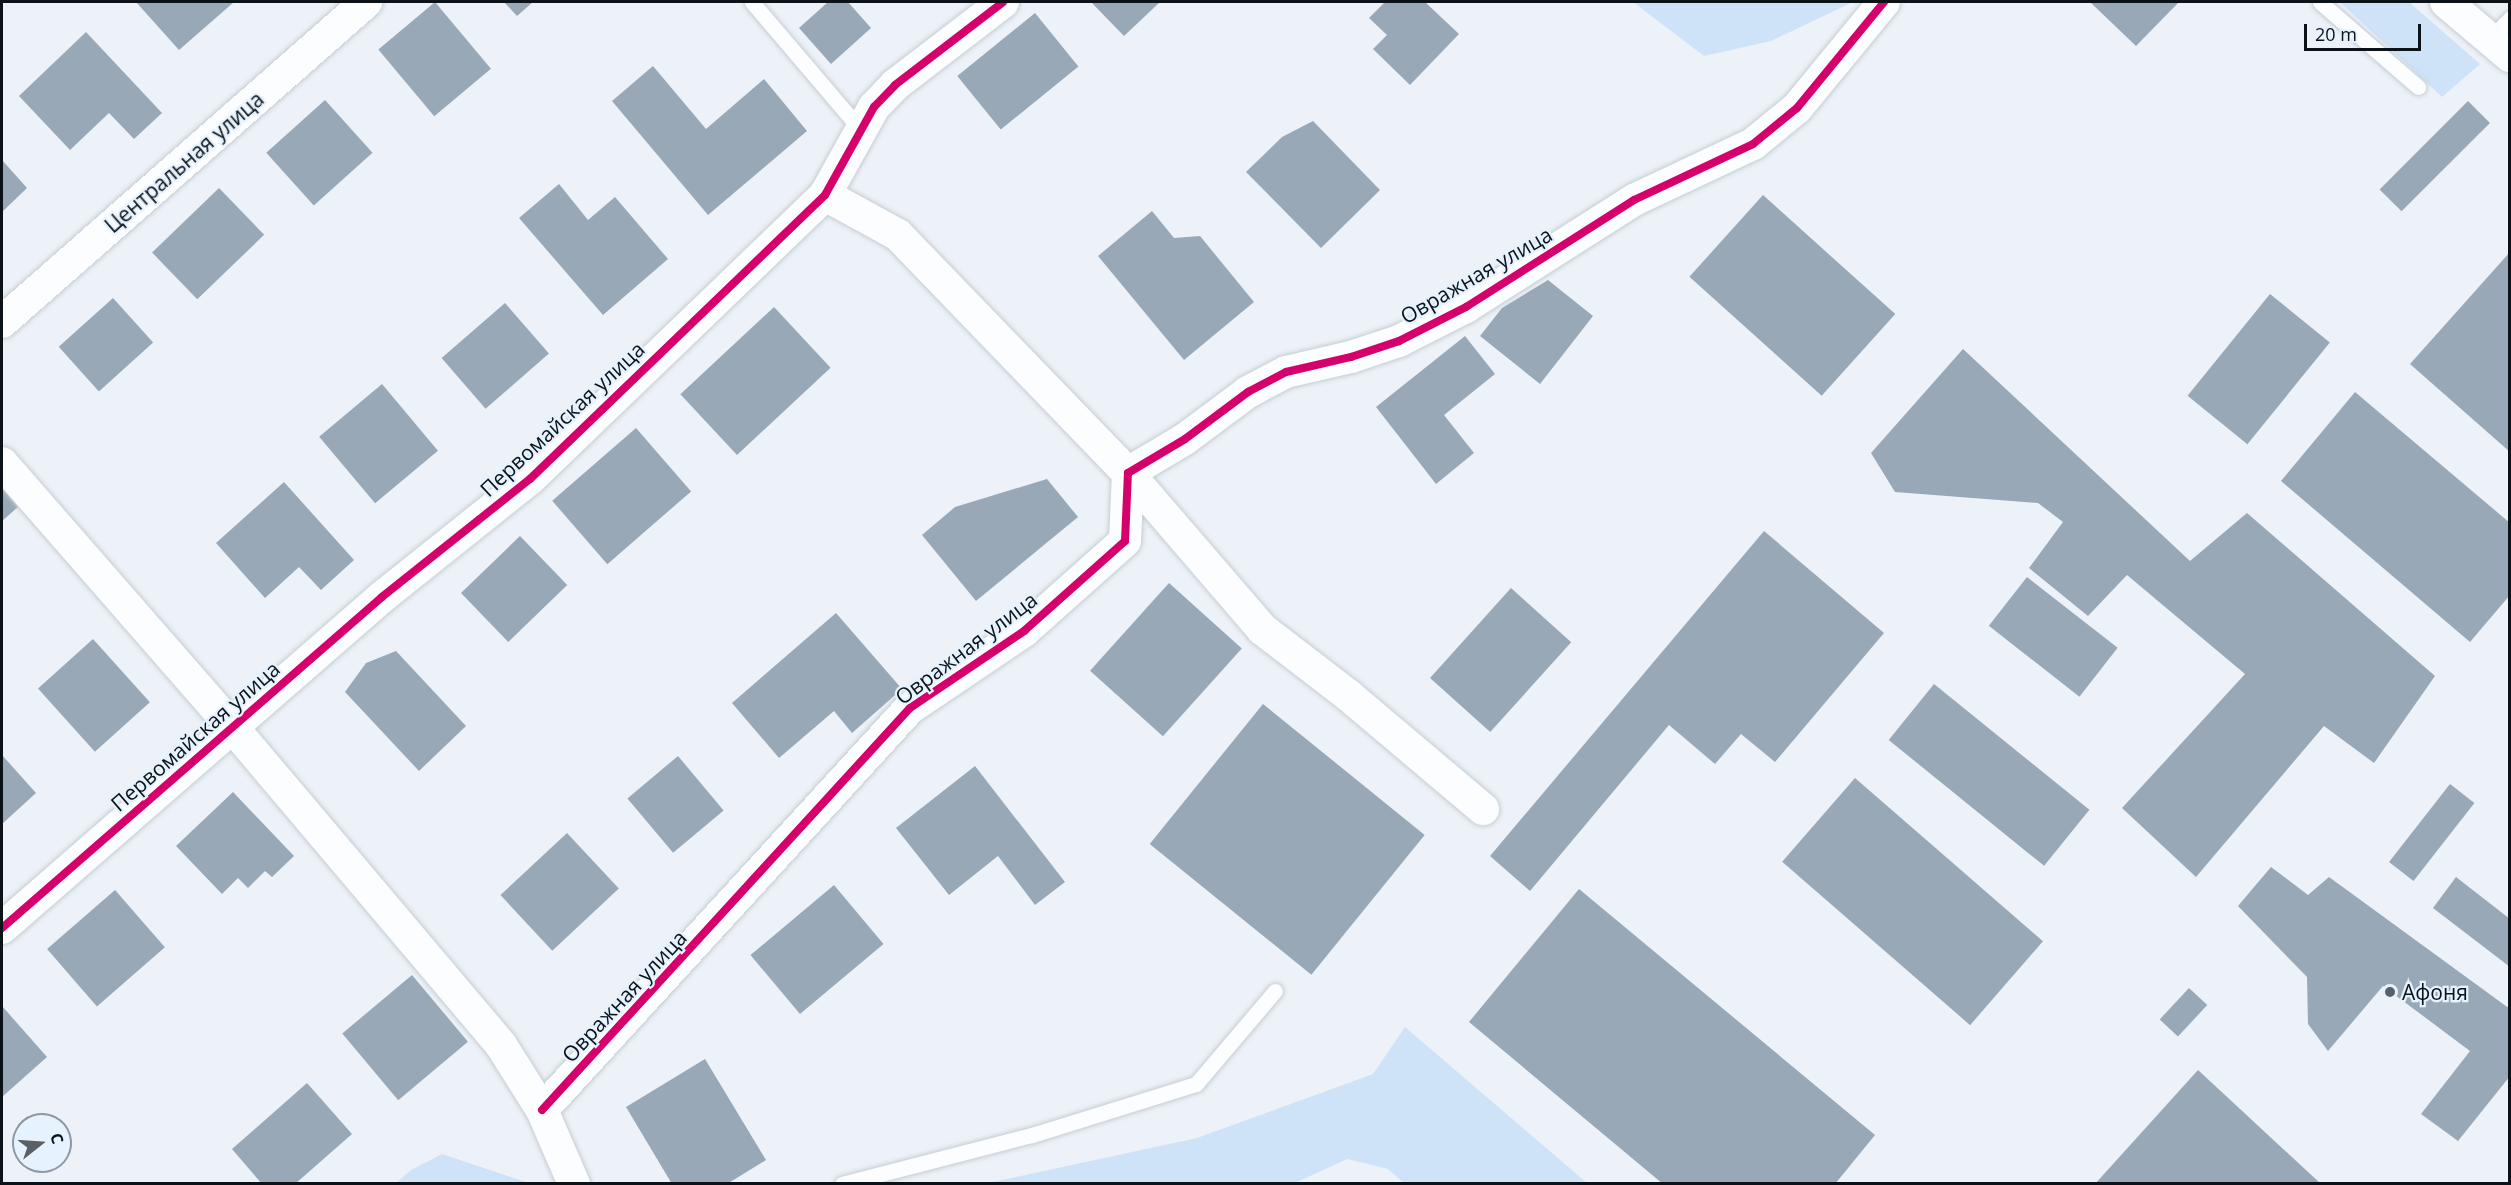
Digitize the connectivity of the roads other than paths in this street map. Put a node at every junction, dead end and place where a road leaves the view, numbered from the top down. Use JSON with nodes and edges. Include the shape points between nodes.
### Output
{"nodes":[{"id":1,"x":366,"y":2,"type":"edge"},
{"id":2,"x":752,"y":2,"type":"edge"},
{"id":3,"x":1003,"y":2,"type":"edge"},
{"id":4,"x":1884,"y":2,"type":"edge"},
{"id":5,"x":2320,"y":2,"type":"edge"},
{"id":6,"x":2446,"y":2,"type":"edge"},
{"id":7,"x":2503,"y":37,"type":"edge"},
{"id":8,"x":2418,"y":87,"type":"dead end"},
{"id":9,"x":861,"y":130,"type":"junction"},
{"id":10,"x":825,"y":195,"type":"junction"},
{"id":11,"x":2,"y":322,"type":"edge"},
{"id":12,"x":2,"y":463,"type":"edge"},
{"id":13,"x":1128,"y":473,"type":"junction"},
{"id":14,"x":234,"y":729,"type":"junction"},
{"id":15,"x":1483,"y":809,"type":"dead end"},
{"id":16,"x":2,"y":928,"type":"edge"},
{"id":17,"x":1275,"y":991,"type":"dead end"},
{"id":18,"x":543,"y":1110,"type":"junction"},
{"id":19,"x":574,"y":1184,"type":"edge"},
{"id":20,"x":842,"y":1184,"type":"edge"}],
"edges":[{"from":1,"to":11,"type":"street","name":"Центральная улица"},
{"from":2,"to":9,"type":"lane"},
{"from":3,"to":9,"type":"street","name":"Первомайская улица","via":[[895,85],[873,107]]},
{"from":4,"to":13,"type":"street","name":"Овражная улица","via":[[1797,108],[1753,144],[1634,200],[1466,307],[1399,341],[1286,372],[1248,392],[1185,439]]},
{"from":5,"to":8,"type":"lane"},
{"from":6,"to":7,"type":"street"},
{"from":9,"to":10,"type":"street","name":"Первомайская улица"},
{"from":10,"to":13,"type":"street","via":[[898,235]]},
{"from":10,"to":14,"type":"street","name":"Первомайская улица","via":[[530,479],[382,597]]},
{"from":12,"to":14,"type":"street"},
{"from":13,"to":15,"type":"street","via":[[1262,629],[1348,695]]},
{"from":13,"to":18,"type":"street","name":"Овражная улица","via":[[1125,541],[1024,631],[910,708]]},
{"from":14,"to":16,"type":"street","name":"Первомайская улица"},
{"from":14,"to":18,"type":"street","via":[[501,1046]]},
{"from":17,"to":20,"type":"lane","via":[[1196,1084],[1032,1135]]},
{"from":18,"to":19,"type":"street"}]}
